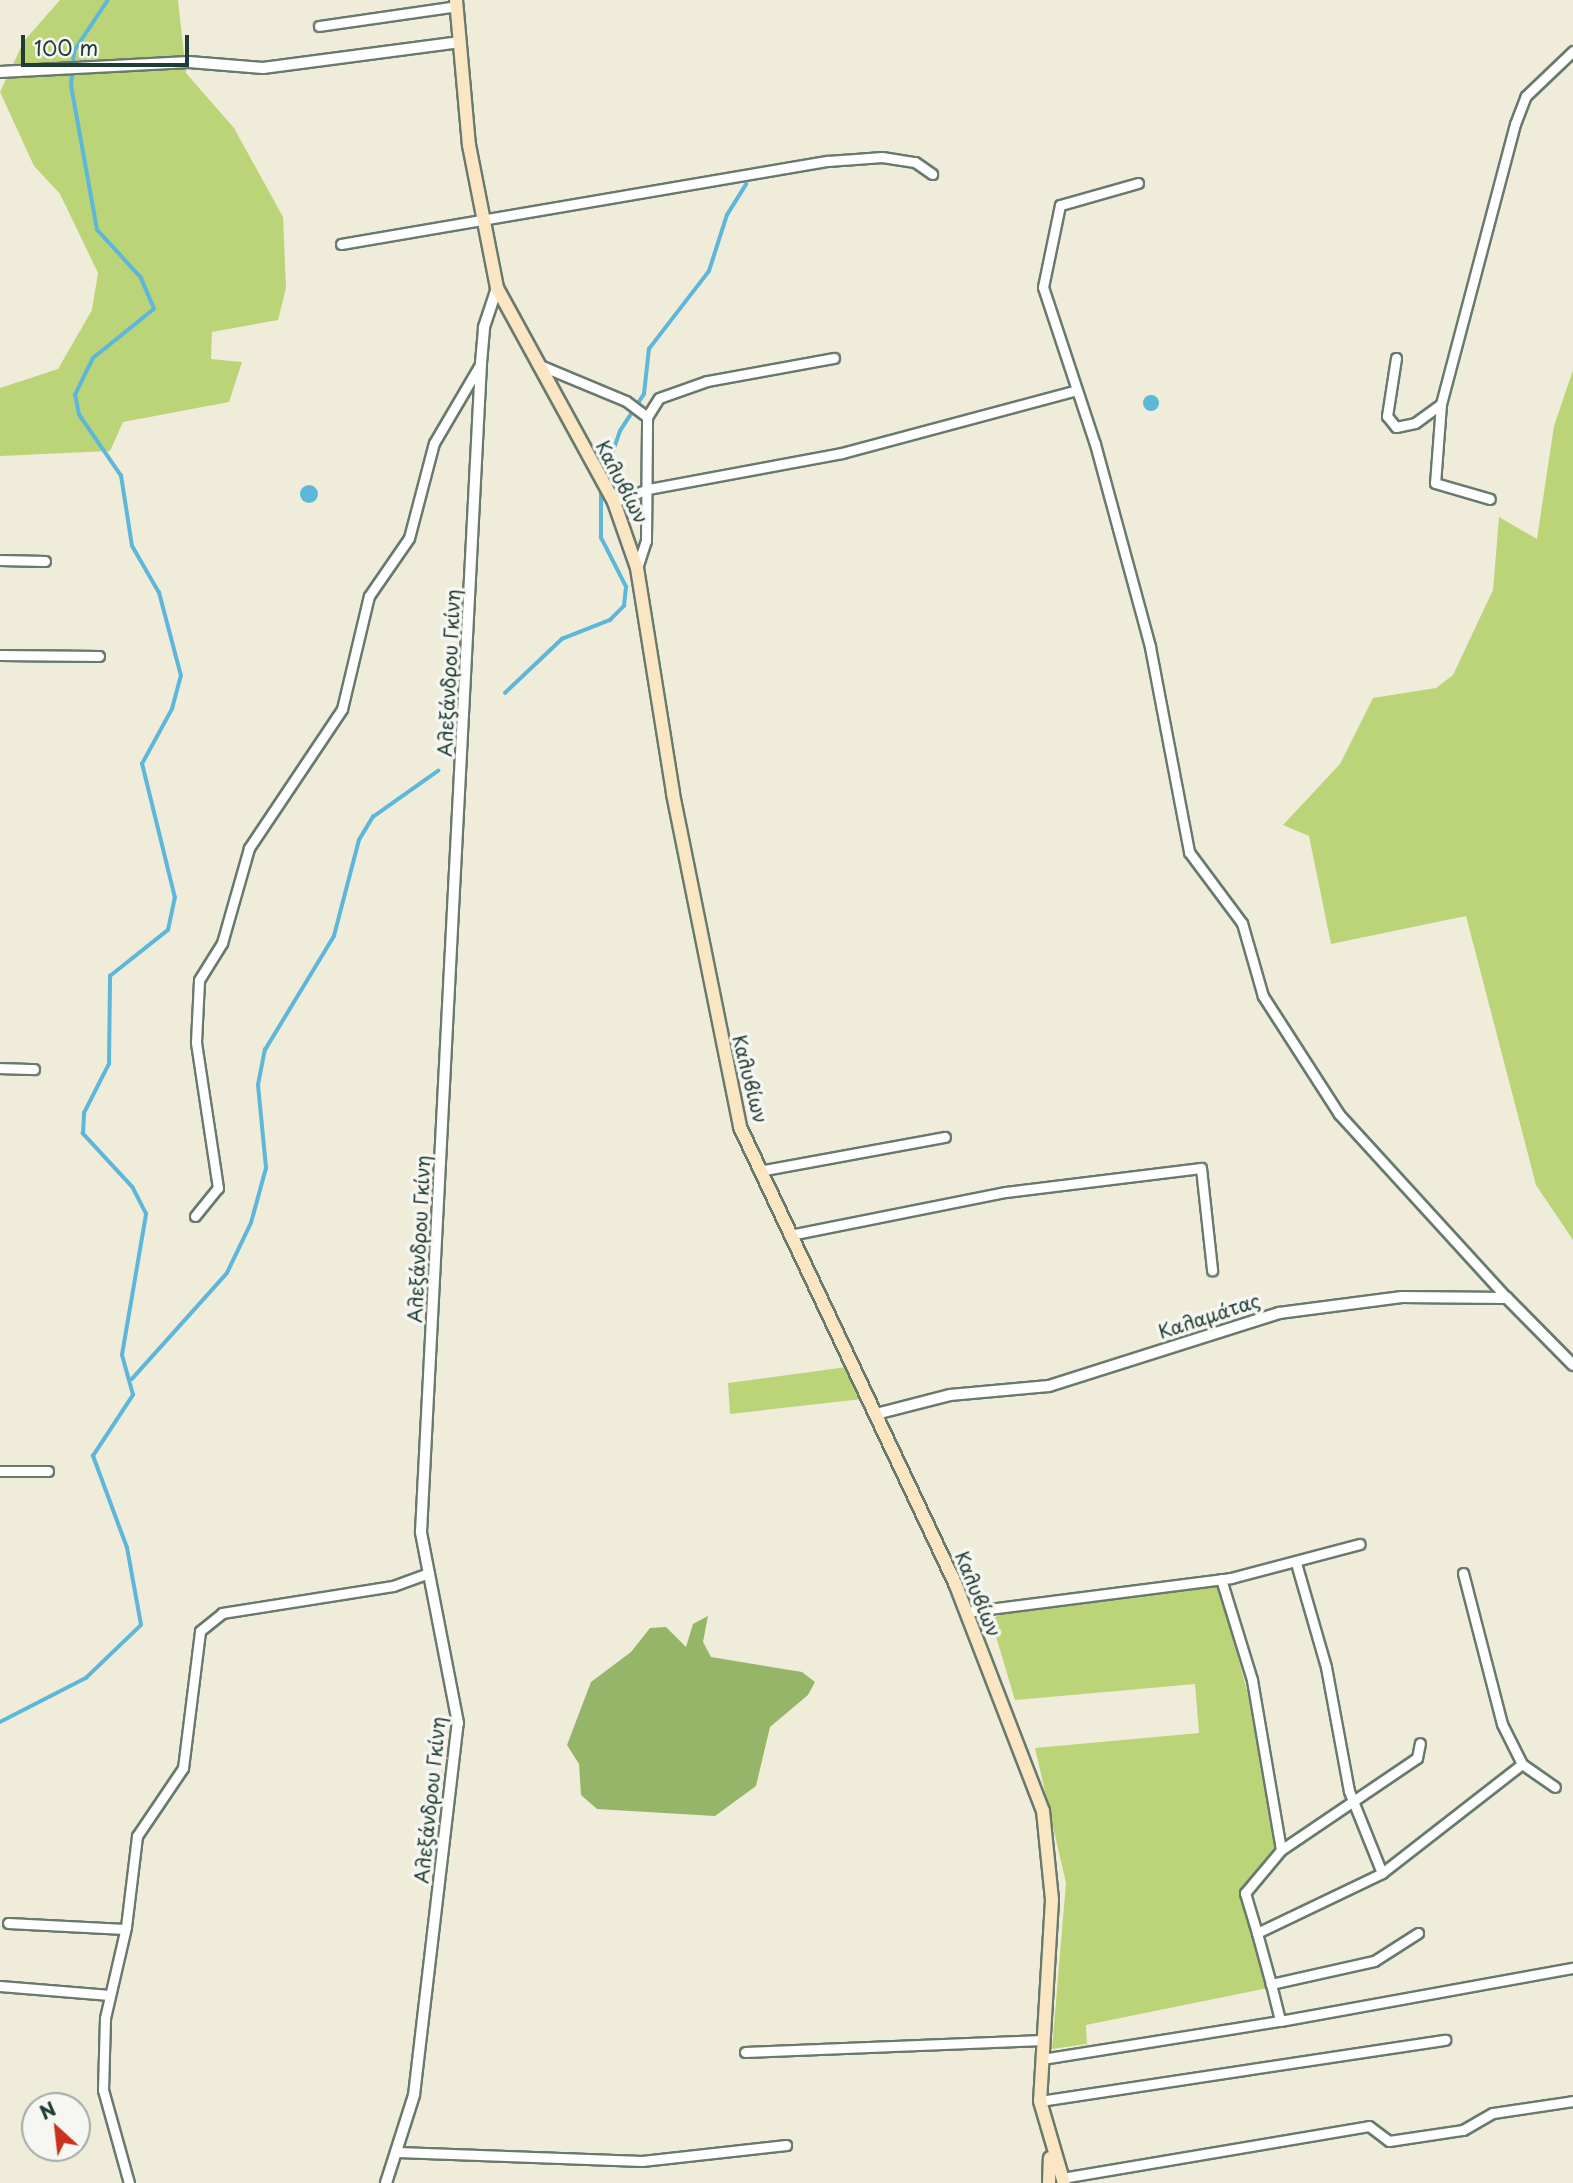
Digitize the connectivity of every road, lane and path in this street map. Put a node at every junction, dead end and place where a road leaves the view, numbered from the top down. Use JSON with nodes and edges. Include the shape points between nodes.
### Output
{"nodes":[{"id":1,"x":456,"y":3,"type":"edge"},
{"id":2,"x":319,"y":26,"type":"dead end"},
{"id":3,"x":460,"y":42,"type":"junction"},
{"id":4,"x":1573,"y":51,"type":"edge"},
{"id":5,"x":0,"y":72,"type":"edge"},
{"id":6,"x":932,"y":174,"type":"dead end"},
{"id":7,"x":1138,"y":183,"type":"dead end"},
{"id":8,"x":482,"y":218,"type":"junction"},
{"id":9,"x":341,"y":244,"type":"dead end"},
{"id":10,"x":497,"y":288,"type":"junction"},
{"id":11,"x":834,"y":358,"type":"dead end"},
{"id":12,"x":1396,"y":358,"type":"dead end"},
{"id":13,"x":481,"y":363,"type":"junction"},
{"id":14,"x":535,"y":363,"type":"junction"},
{"id":15,"x":1073,"y":391,"type":"junction"},
{"id":16,"x":1441,"y":404,"type":"junction"},
{"id":17,"x":644,"y":414,"type":"junction"},
{"id":18,"x":648,"y":489,"type":"junction"},
{"id":19,"x":611,"y":497,"type":"junction"},
{"id":20,"x":1490,"y":499,"type":"dead end"},
{"id":21,"x":0,"y":560,"type":"edge"},
{"id":22,"x":45,"y":561,"type":"dead end"},
{"id":23,"x":637,"y":568,"type":"junction"},
{"id":24,"x":0,"y":654,"type":"edge"},
{"id":25,"x":99,"y":656,"type":"dead end"},
{"id":26,"x":0,"y":1068,"type":"edge"},
{"id":27,"x":34,"y":1069,"type":"dead end"},
{"id":28,"x":945,"y":1136,"type":"dead end"},
{"id":29,"x":758,"y":1171,"type":"junction"},
{"id":30,"x":195,"y":1216,"type":"dead end"},
{"id":31,"x":790,"y":1235,"type":"junction"},
{"id":32,"x":1212,"y":1270,"type":"dead end"},
{"id":33,"x":1507,"y":1298,"type":"junction"},
{"id":34,"x":1573,"y":1365,"type":"edge"},
{"id":35,"x":876,"y":1414,"type":"junction"},
{"id":36,"x":0,"y":1471,"type":"edge"},
{"id":37,"x":48,"y":1471,"type":"dead end"},
{"id":38,"x":1360,"y":1544,"type":"dead end"},
{"id":39,"x":1296,"y":1563,"type":"junction"},
{"id":40,"x":429,"y":1573,"type":"junction"},
{"id":41,"x":1463,"y":1573,"type":"dead end"},
{"id":42,"x":1221,"y":1579,"type":"junction"},
{"id":43,"x":966,"y":1612,"type":"junction"},
{"id":44,"x":1420,"y":1743,"type":"dead end"},
{"id":45,"x":1522,"y":1763,"type":"junction"},
{"id":46,"x":1555,"y":1787,"type":"dead end"},
{"id":47,"x":1352,"y":1799,"type":"junction"},
{"id":48,"x":1281,"y":1850,"type":"junction"},
{"id":49,"x":1382,"y":1873,"type":"junction"},
{"id":50,"x":8,"y":1923,"type":"dead end"},
{"id":51,"x":125,"y":1929,"type":"junction"},
{"id":52,"x":1256,"y":1933,"type":"junction"},
{"id":53,"x":1418,"y":1933,"type":"dead end"},
{"id":54,"x":1573,"y":1968,"type":"edge"},
{"id":55,"x":1271,"y":1984,"type":"junction"},
{"id":56,"x":0,"y":1986,"type":"edge"},
{"id":57,"x":110,"y":1995,"type":"junction"},
{"id":58,"x":1280,"y":2021,"type":"junction"},
{"id":59,"x":1043,"y":2039,"type":"junction"},
{"id":60,"x":1445,"y":2039,"type":"dead end"},
{"id":61,"x":744,"y":2052,"type":"dead end"},
{"id":62,"x":1042,"y":2059,"type":"junction"},
{"id":63,"x":1040,"y":2101,"type":"junction"},
{"id":64,"x":1573,"y":2101,"type":"edge"},
{"id":65,"x":786,"y":2145,"type":"dead end"},
{"id":66,"x":398,"y":2152,"type":"junction"},
{"id":67,"x":1058,"y":2181,"type":"edge"},
{"id":68,"x":129,"y":2183,"type":"edge"},
{"id":69,"x":386,"y":2183,"type":"edge"}],
"edges":[{"from":1,"to":2,"type":"street"},
{"from":1,"to":3,"type":"main road","name":"Καλυβίων"},
{"from":3,"to":5,"type":"street","via":[[263,68],[189,62]]},
{"from":3,"to":8,"type":"main road","name":"Καλυβίων"},
{"from":4,"to":16,"type":"street","via":[[1526,96],[1515,124]]},
{"from":6,"to":8,"type":"street","via":[[915,162],[882,157],[828,161]]},
{"from":7,"to":15,"type":"street","via":[[1060,205],[1043,287]]},
{"from":8,"to":9,"type":"street"},
{"from":8,"to":10,"type":"main road","name":"Καλυβίων"},
{"from":10,"to":13,"type":"street","name":"Αλεξάνδρου Γκίνη","via":[[484,327]]},
{"from":10,"to":14,"type":"main road","name":"Καλυβίων"},
{"from":11,"to":17,"type":"street","via":[[673,391]]},
{"from":12,"to":16,"type":"street","via":[[1387,416],[1396,427],[1415,424]]},
{"from":13,"to":30,"type":"street","via":[[434,443],[409,537],[369,596],[342,709],[249,848],[222,943],[198,979],[196,1042],[218,1188]]},
{"from":13,"to":40,"type":"street","name":"Αλεξάνδρου Γκίνη","via":[[421,1532]]},
{"from":14,"to":17,"type":"street","via":[[626,401]]},
{"from":14,"to":19,"type":"main road","name":"Καλυβίων"},
{"from":15,"to":18,"type":"street","via":[[842,453]]},
{"from":15,"to":33,"type":"street","via":[[1095,444],[1150,646],[1189,852],[1242,923],[1263,996],[1339,1114]]},
{"from":16,"to":20,"type":"street","via":[[1435,483]]},
{"from":17,"to":18,"type":"street"},
{"from":18,"to":19,"type":"street"},
{"from":18,"to":23,"type":"street","via":[[646,541]]},
{"from":19,"to":23,"type":"main road","name":"Καλυβίων"},
{"from":21,"to":22,"type":"street"},
{"from":23,"to":29,"type":"main road","name":"Καλυβίων","via":[[732,1099]]},
{"from":24,"to":25,"type":"street"},
{"from":26,"to":27,"type":"street"},
{"from":28,"to":29,"type":"street"},
{"from":29,"to":31,"type":"main road","name":"Καλυβίων"},
{"from":31,"to":32,"type":"street","via":[[1006,1192],[1201,1168]]},
{"from":31,"to":35,"type":"main road","name":"Καλυβίων"},
{"from":33,"to":34,"type":"street"},
{"from":33,"to":35,"type":"street","name":"Καλαμάτας","via":[[1402,1297],[1279,1312],[1049,1386],[950,1395]]},
{"from":35,"to":43,"type":"main road","name":"Καλυβίων"},
{"from":36,"to":37,"type":"street"},
{"from":38,"to":39,"type":"street"},
{"from":39,"to":42,"type":"street"},
{"from":39,"to":47,"type":"street","via":[[1326,1667]]},
{"from":40,"to":51,"type":"street","via":[[393,1586],[207,1620],[200,1631],[183,1768],[136,1836]]},
{"from":40,"to":66,"type":"street","name":"Αλεξάνδρου Γκίνη","via":[[458,1727],[424,2034]]},
{"from":41,"to":45,"type":"street","via":[[1496,1706]]},
{"from":42,"to":43,"type":"street"},
{"from":42,"to":48,"type":"street","via":[[1255,1692]]},
{"from":43,"to":59,"type":"main road","name":"Καλυβίων","via":[[1043,1811],[1052,1900]]},
{"from":44,"to":47,"type":"street","via":[[1417,1758]]},
{"from":45,"to":46,"type":"street"},
{"from":45,"to":49,"type":"street"},
{"from":47,"to":48,"type":"street"},
{"from":47,"to":49,"type":"street"},
{"from":48,"to":52,"type":"street","via":[[1245,1894]]},
{"from":49,"to":52,"type":"street"},
{"from":50,"to":51,"type":"street"},
{"from":51,"to":57,"type":"street"},
{"from":52,"to":55,"type":"street"},
{"from":53,"to":55,"type":"street","via":[[1374,1961]]},
{"from":54,"to":58,"type":"street"},
{"from":55,"to":58,"type":"street"},
{"from":56,"to":57,"type":"street"},
{"from":57,"to":68,"type":"street","via":[[100,2056],[103,2090]]},
{"from":58,"to":62,"type":"street"},
{"from":59,"to":61,"type":"street"},
{"from":59,"to":62,"type":"main road","name":"Καλυβίων"},
{"from":60,"to":63,"type":"street"},
{"from":62,"to":63,"type":"main road","name":"Καλυβίων"},
{"from":63,"to":67,"type":"main road","name":"Καλυβίων"},
{"from":64,"to":67,"type":"street","via":[[1493,2113],[1474,2128],[1450,2132],[1381,2140],[1369,2126]]},
{"from":65,"to":66,"type":"street","via":[[642,2161]]},
{"from":66,"to":69,"type":"street","name":"Αλεξάνδρου Γκίνη"}]}
